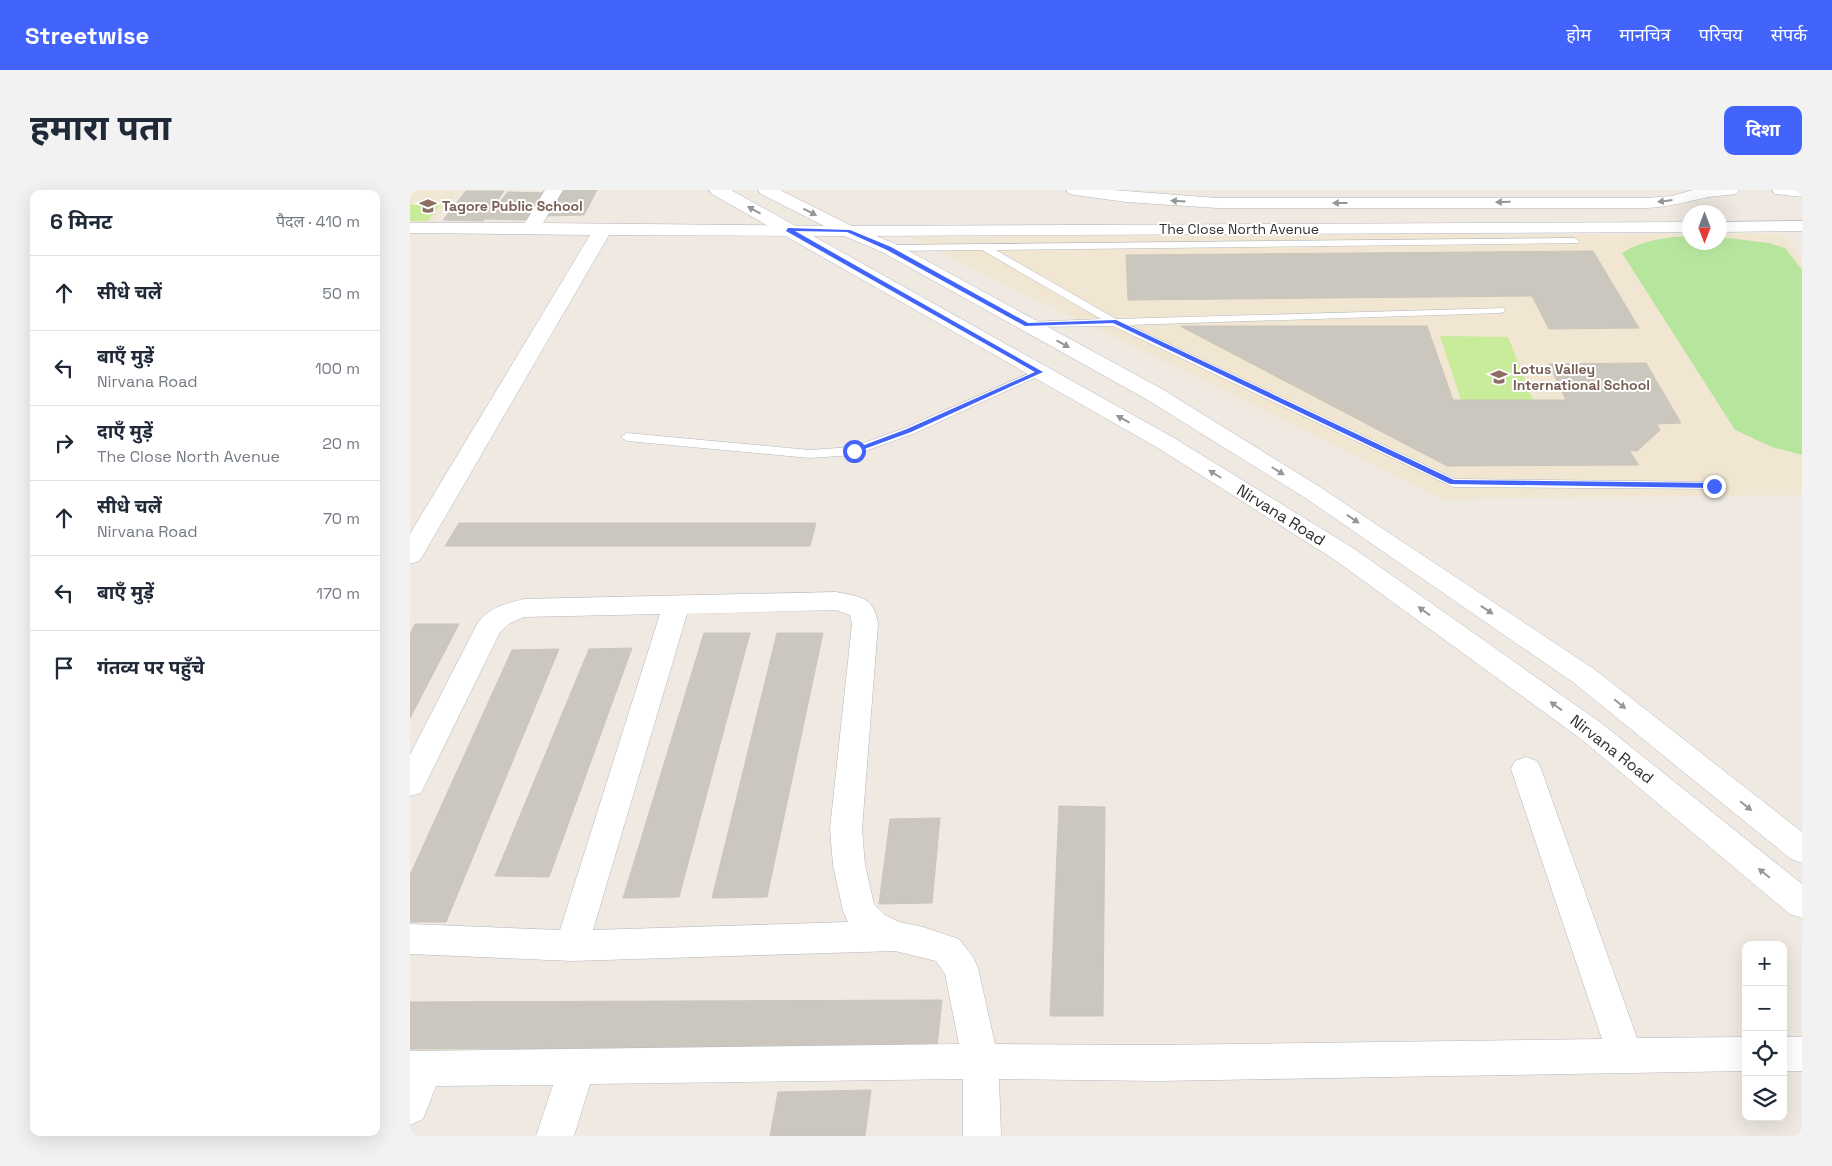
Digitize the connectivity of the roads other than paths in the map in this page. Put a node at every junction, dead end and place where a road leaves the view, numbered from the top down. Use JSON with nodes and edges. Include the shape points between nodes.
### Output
{"nodes":[{"id":1,"x":554,"y":190,"type":"edge"},
{"id":2,"x":718,"y":190,"type":"edge"},
{"id":3,"x":767,"y":190,"type":"edge"},
{"id":4,"x":1075,"y":190,"type":"edge"},
{"id":5,"x":1730,"y":190,"type":"edge"},
{"id":6,"x":1781,"y":190,"type":"edge"},
{"id":7,"x":1802,"y":192,"type":"edge"},
{"id":8,"x":1384,"y":196,"type":"edge"},
{"id":9,"x":1282,"y":197,"type":"edge"},
{"id":10,"x":1802,"y":226,"type":"edge"},
{"id":11,"x":1682,"y":227,"type":"edge"},
{"id":12,"x":1727,"y":227,"type":"edge"},
{"id":13,"x":410,"y":228,"type":"edge"},
{"id":14,"x":531,"y":228,"type":"junction"},
{"id":15,"x":602,"y":229,"type":"junction"},
{"id":16,"x":788,"y":230,"type":"junction"},
{"id":17,"x":848,"y":231,"type":"junction"},
{"id":18,"x":1574,"y":241,"type":"dead end"},
{"id":19,"x":984,"y":247,"type":"junction"},
{"id":20,"x":889,"y":248,"type":"junction"},
{"id":21,"x":1500,"y":310,"type":"dead end"},
{"id":22,"x":1114,"y":322,"type":"junction"},
{"id":23,"x":1027,"y":324,"type":"junction"},
{"id":24,"x":1039,"y":372,"type":"junction"},
{"id":25,"x":627,"y":437,"type":"dead end"},
{"id":26,"x":1714,"y":486,"type":"dead end"},
{"id":27,"x":410,"y":556,"type":"edge"},
{"id":28,"x":676,"y":605,"type":"junction"},
{"id":29,"x":1526,"y":769,"type":"dead end"},
{"id":30,"x":410,"y":784,"type":"edge"},
{"id":31,"x":1802,"y":850,"type":"edge"},
{"id":32,"x":1802,"y":904,"type":"edge"},
{"id":33,"x":896,"y":936,"type":"junction"},
{"id":34,"x":410,"y":939,"type":"edge"},
{"id":35,"x":572,"y":946,"type":"junction"},
{"id":36,"x":1742,"y":1054,"type":"edge"},
{"id":37,"x":1787,"y":1054,"type":"edge"},
{"id":38,"x":1802,"y":1054,"type":"edge"},
{"id":39,"x":1625,"y":1055,"type":"junction"},
{"id":40,"x":981,"y":1062,"type":"junction"},
{"id":41,"x":577,"y":1068,"type":"junction"},
{"id":42,"x":417,"y":1069,"type":"edge"},
{"id":43,"x":410,"y":1106,"type":"edge"},
{"id":44,"x":555,"y":1136,"type":"edge"},
{"id":45,"x":982,"y":1136,"type":"edge"}],
"edges":[{"from":1,"to":14,"type":"street"},
{"from":16,"to":2,"type":"street","name":"Nirvana Road","one_way":true},
{"from":3,"to":17,"type":"street","one_way":true},
{"from":9,"to":4,"type":"street","one_way":true,"via":[[1217,204]]},
{"from":5,"to":8,"type":"street","one_way":true,"via":[[1646,204]]},
{"from":6,"to":7,"type":"street"},
{"from":8,"to":9,"type":"street","one_way":true},
{"from":10,"to":12,"type":"street"},
{"from":11,"to":17,"type":"street","name":"The Close North Avenue"},
{"from":13,"to":14,"type":"street","name":"The Close North Avenue"},
{"from":14,"to":15,"type":"street","name":"The Close North Avenue"},
{"from":15,"to":16,"type":"street","name":"The Close North Avenue"},
{"from":15,"to":27,"type":"street"},
{"from":16,"to":17,"type":"street","name":"The Close North Avenue"},
{"from":16,"to":24,"type":"street","name":"Nirvana Road"},
{"from":17,"to":20,"type":"street"},
{"from":18,"to":19,"type":"lane"},
{"from":19,"to":20,"type":"lane"},
{"from":19,"to":22,"type":"lane"},
{"from":20,"to":23,"type":"street"},
{"from":21,"to":22,"type":"lane"},
{"from":22,"to":23,"type":"lane"},
{"from":22,"to":26,"type":"lane","via":[[1453,483]]},
{"from":23,"to":31,"type":"street","one_way":true,"via":[[1154,394],[1312,492],[1584,676]]},
{"from":24,"to":25,"type":"lane","via":[[909,431],[854,451],[810,454]]},
{"from":32,"to":24,"type":"street","name":"Nirvana Road","one_way":true,"via":[[1591,731],[1344,554],[1166,443]]},
{"from":28,"to":30,"type":"street","via":[[524,608],[499,616],[489,626]]},
{"from":28,"to":33,"type":"street","via":[[836,601],[855,605],[863,611],[865,624],[846,830],[849,865],[860,910],[873,926]]},
{"from":28,"to":35,"type":"street"},
{"from":29,"to":39,"type":"street"},
{"from":33,"to":35,"type":"street"},
{"from":33,"to":40,"type":"street","via":[[947,950],[961,968]]},
{"from":34,"to":35,"type":"street"},
{"from":36,"to":39,"type":"street"},
{"from":37,"to":38,"type":"street"},
{"from":39,"to":40,"type":"street","via":[[1158,1063]]},
{"from":40,"to":41,"type":"street"},
{"from":40,"to":45,"type":"street"},
{"from":41,"to":42,"type":"street"},
{"from":41,"to":44,"type":"street"},
{"from":42,"to":43,"type":"street"}]}
